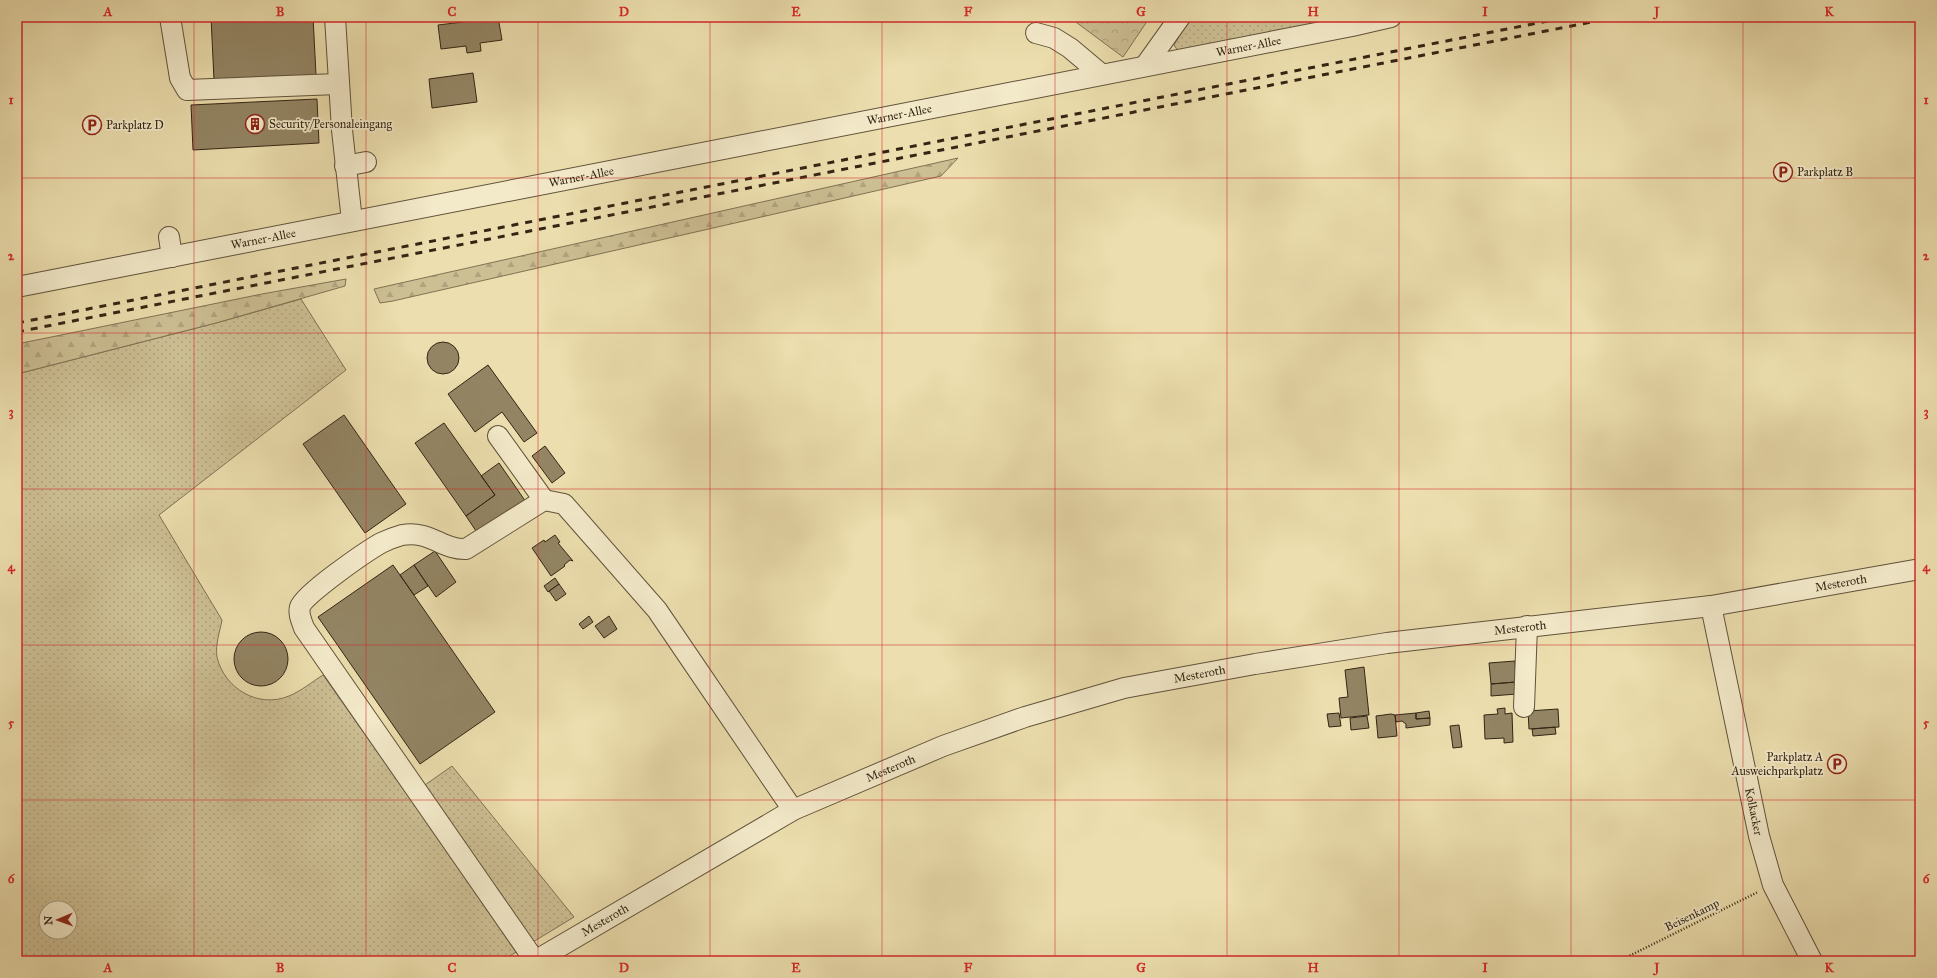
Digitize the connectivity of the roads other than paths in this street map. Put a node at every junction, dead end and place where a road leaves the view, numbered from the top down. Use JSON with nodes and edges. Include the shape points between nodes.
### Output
{"nodes":[{"id":1,"x":170,"y":17,"type":"edge"},
{"id":2,"x":335,"y":17,"type":"edge"},
{"id":3,"x":1180,"y":17,"type":"edge"},
{"id":4,"x":1391,"y":17,"type":"edge"},
{"id":5,"x":1346,"y":22,"type":"edge"},
{"id":6,"x":1036,"y":33,"type":"dead end"},
{"id":7,"x":1145,"y":66,"type":"junction"},
{"id":8,"x":1101,"y":74,"type":"junction"},
{"id":9,"x":338,"y":84,"type":"junction"},
{"id":10,"x":366,"y":162,"type":"dead end"},
{"id":11,"x":345,"y":166,"type":"junction"},
{"id":12,"x":352,"y":221,"type":"junction"},
{"id":13,"x":169,"y":237,"type":"dead end"},
{"id":14,"x":172,"y":257,"type":"junction"},
{"id":15,"x":17,"y":287,"type":"edge"},
{"id":16,"x":498,"y":436,"type":"dead end"},
{"id":17,"x":544,"y":500,"type":"junction"},
{"id":18,"x":1920,"y":569,"type":"edge"},
{"id":19,"x":1711,"y":606,"type":"junction"},
{"id":20,"x":1527,"y":626,"type":"junction"},
{"id":21,"x":1524,"y":707,"type":"dead end"},
{"id":22,"x":793,"y":810,"type":"junction"},
{"id":23,"x":535,"y":961,"type":"edge"},
{"id":24,"x":1812,"y":961,"type":"edge"}],
"edges":[{"from":1,"to":9,"type":"street","via":[[180,78],[187,90]]},
{"from":2,"to":9,"type":"street"},
{"from":3,"to":7,"type":"street"},
{"from":4,"to":5,"type":"street","name":"Warner-Allee"},
{"from":5,"to":7,"type":"street","name":"Warner-Allee"},
{"from":6,"to":8,"type":"street","via":[[1054,38],[1070,48]]},
{"from":7,"to":8,"type":"street","name":"Warner-Allee"},
{"from":8,"to":12,"type":"street","name":"Warner-Allee"},
{"from":9,"to":11,"type":"street"},
{"from":10,"to":11,"type":"street"},
{"from":11,"to":12,"type":"street"},
{"from":12,"to":14,"type":"street","name":"Warner-Allee"},
{"from":13,"to":14,"type":"street"},
{"from":14,"to":15,"type":"street","name":"Warner-Allee"},
{"from":16,"to":17,"type":"street"},
{"from":17,"to":22,"type":"street","via":[[564,504],[657,610]]},
{"from":17,"to":23,"type":"street","via":[[466,549],[455,550],[422,534],[402,535],[382,542],[310,593],[300,607],[304,628]]},
{"from":18,"to":19,"type":"street","name":"Mesteroth"},
{"from":19,"to":20,"type":"street","name":"Mesteroth"},
{"from":19,"to":24,"type":"street","name":"Kolkacker","via":[[1759,836],[1772,885]]},
{"from":20,"to":21,"type":"street"},
{"from":20,"to":22,"type":"street","name":"Mesteroth","via":[[1387,643],[1124,688],[957,740]]},
{"from":22,"to":23,"type":"street","name":"Mesteroth"}]}
